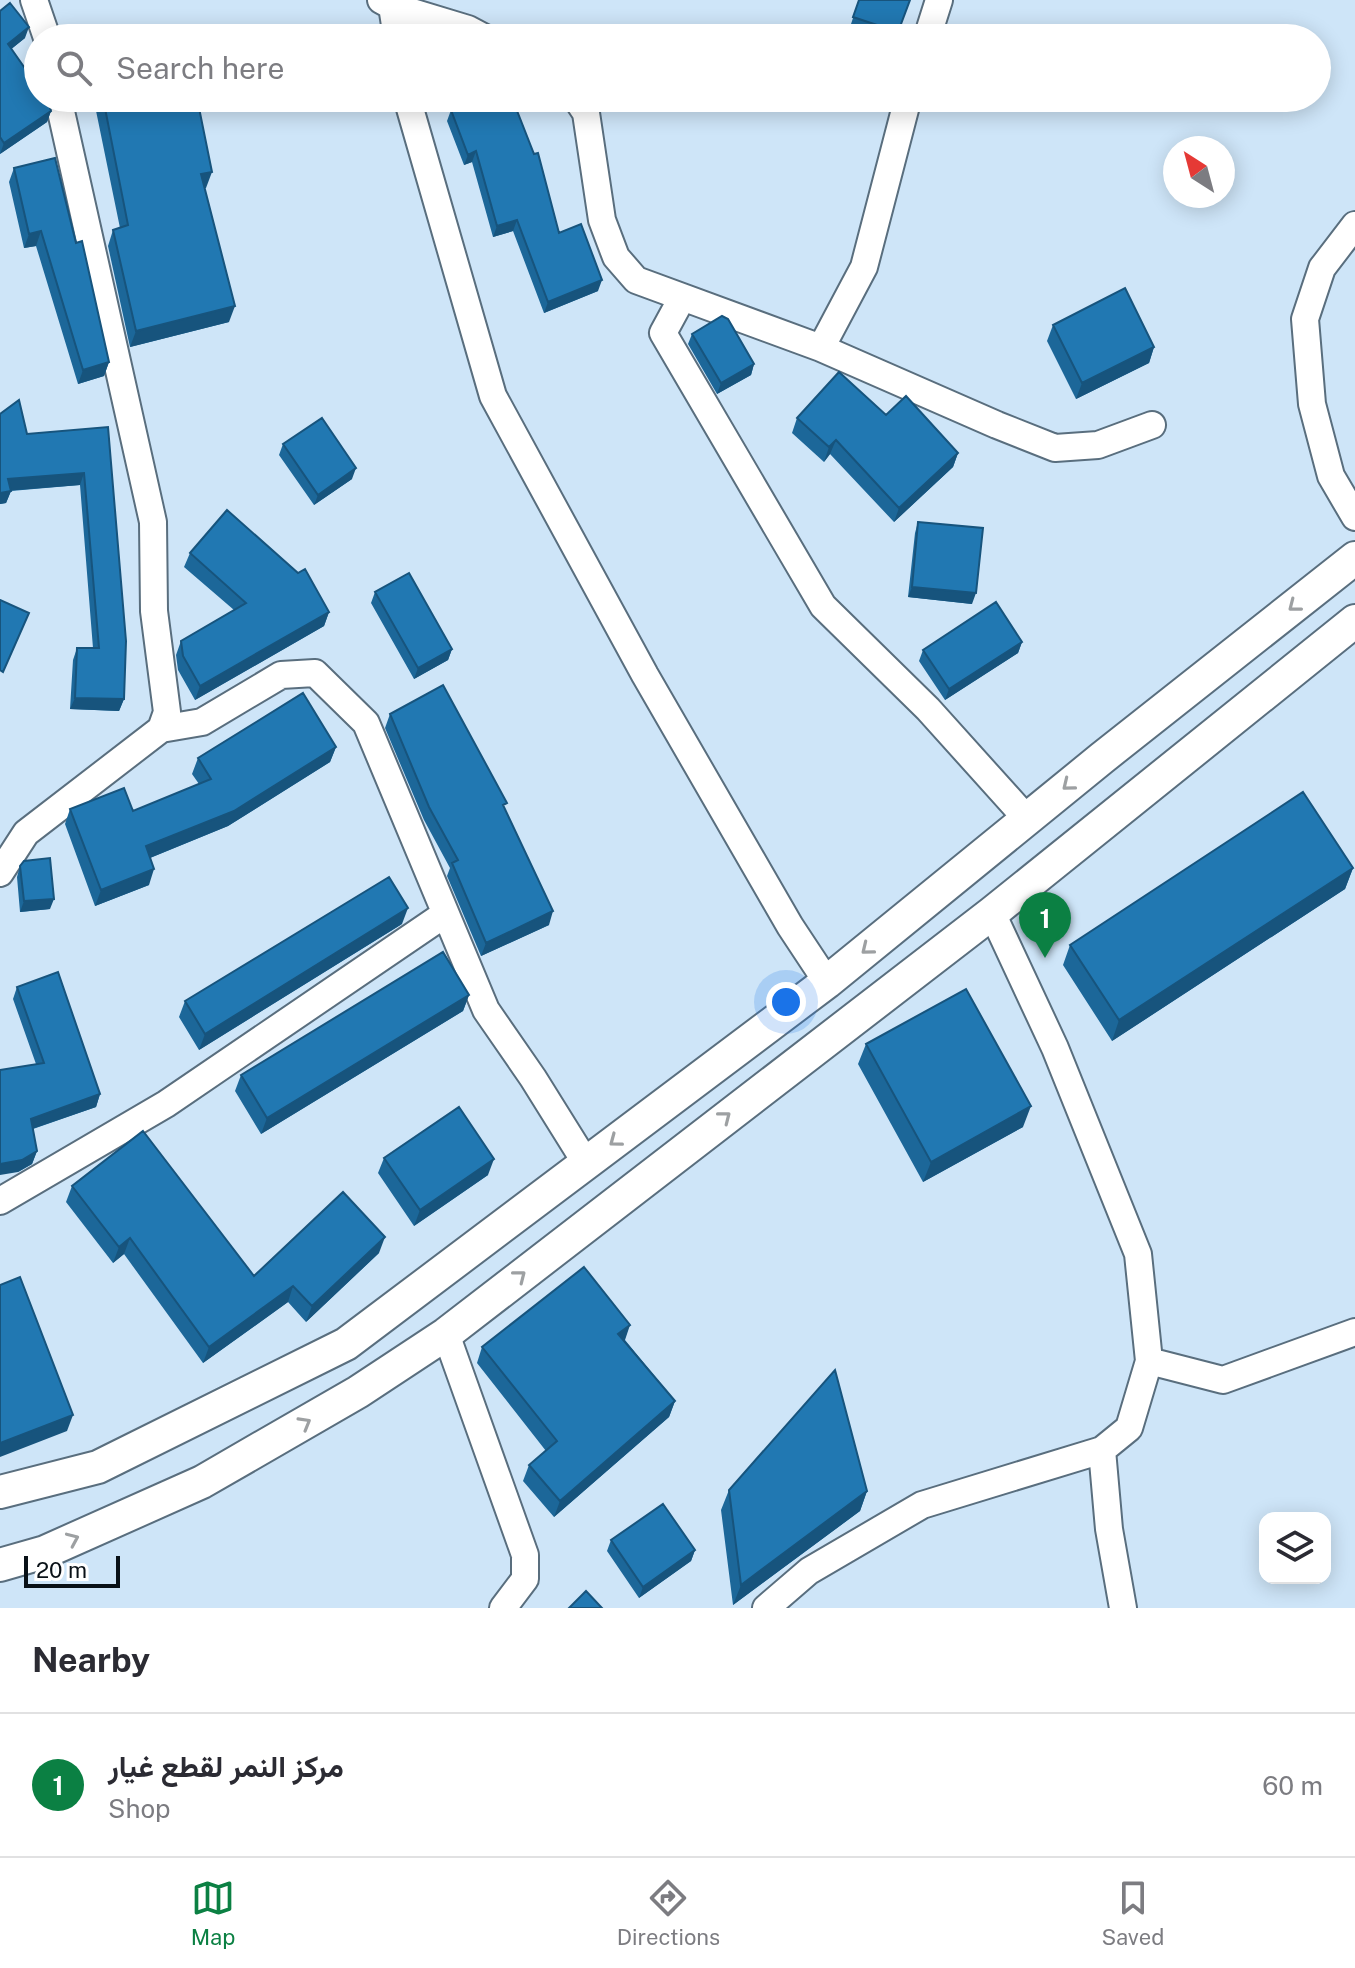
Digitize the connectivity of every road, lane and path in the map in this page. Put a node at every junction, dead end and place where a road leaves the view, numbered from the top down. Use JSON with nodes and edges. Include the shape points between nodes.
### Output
{"nodes":[{"id":1,"x":34,"y":0,"type":"edge"},
{"id":2,"x":939,"y":0,"type":"edge"},
{"id":3,"x":387,"y":3,"type":"edge"},
{"id":4,"x":42,"y":24,"type":"edge"},
{"id":5,"x":393,"y":24,"type":"edge"},
{"id":6,"x":452,"y":24,"type":"edge"},
{"id":7,"x":931,"y":24,"type":"edge"},
{"id":8,"x":61,"y":112,"type":"edge"},
{"id":9,"x":411,"y":112,"type":"edge"},
{"id":10,"x":585,"y":112,"type":"edge"},
{"id":11,"x":904,"y":112,"type":"edge"},
{"id":12,"x":1355,"y":225,"type":"edge"},
{"id":13,"x":682,"y":298,"type":"junction"},
{"id":14,"x":821,"y":348,"type":"junction"},
{"id":15,"x":1152,"y":425,"type":"dead end"},
{"id":16,"x":1355,"y":517,"type":"edge"},
{"id":17,"x":1355,"y":558,"type":"edge"},
{"id":18,"x":1355,"y":621,"type":"edge"},
{"id":19,"x":161,"y":729,"type":"junction"},
{"id":20,"x":1102,"y":758,"type":"junction"},
{"id":21,"x":1136,"y":799,"type":"junction"},
{"id":22,"x":1027,"y":819,"type":"junction"},
{"id":23,"x":0,"y":873,"type":"edge"},
{"id":24,"x":992,"y":913,"type":"junction"},
{"id":25,"x":445,"y":914,"type":"junction"},
{"id":26,"x":827,"y":982,"type":"junction"},
{"id":27,"x":586,"y":1163,"type":"junction"},
{"id":28,"x":0,"y":1201,"type":"edge"},
{"id":29,"x":1355,"y":1332,"type":"edge"},
{"id":30,"x":446,"y":1334,"type":"junction"},
{"id":31,"x":1149,"y":1361,"type":"junction"},
{"id":32,"x":1102,"y":1450,"type":"junction"},
{"id":33,"x":0,"y":1492,"type":"edge"},
{"id":34,"x":0,"y":1565,"type":"edge"},
{"id":35,"x":503,"y":1608,"type":"edge"},
{"id":36,"x":766,"y":1608,"type":"edge"},
{"id":37,"x":1123,"y":1608,"type":"edge"}],
"edges":[{"from":1,"to":4,"type":"street"},
{"from":2,"to":7,"type":"street"},
{"from":3,"to":5,"type":"street"},
{"from":3,"to":6,"type":"street"},
{"from":8,"to":19,"type":"street","via":[[153,522],[154,611],[167,712]]},
{"from":9,"to":26,"type":"street","via":[[493,396],[645,675]]},
{"from":10,"to":13,"type":"street","via":[[602,220],[616,257],[636,280]]},
{"from":11,"to":14,"type":"street","via":[[864,267]]},
{"from":12,"to":16,"type":"street","via":[[1322,268],[1305,319],[1312,404],[1331,476]]},
{"from":13,"to":14,"type":"street"},
{"from":13,"to":22,"type":"street","via":[[663,333],[823,606],[928,709]]},
{"from":14,"to":15,"type":"street","via":[[1055,448],[1098,445]]},
{"from":17,"to":20,"type":"street","one_way":true},
{"from":18,"to":21,"type":"street"},
{"from":19,"to":23,"type":"street","via":[[26,833]]},
{"from":19,"to":25,"type":"street","via":[[202,722],[281,675],[315,673],[366,723]]},
{"from":20,"to":21,"type":"street"},
{"from":20,"to":22,"type":"street","one_way":true},
{"from":21,"to":24,"type":"street"},
{"from":22,"to":26,"type":"street","one_way":true},
{"from":30,"to":24,"type":"street","one_way":true},
{"from":24,"to":31,"type":"street","via":[[1055,1048],[1138,1254]]},
{"from":25,"to":27,"type":"street","via":[[486,1010]]},
{"from":25,"to":28,"type":"street","via":[[166,1104]]},
{"from":26,"to":27,"type":"street","one_way":true},
{"from":27,"to":33,"type":"street","via":[[346,1344],[98,1467]]},
{"from":29,"to":31,"type":"street","via":[[1223,1380]]},
{"from":34,"to":30,"type":"street","one_way":true,"via":[[45,1552],[202,1482]]},
{"from":30,"to":35,"type":"street","via":[[525,1555],[525,1579]]},
{"from":31,"to":32,"type":"street","via":[[1129,1428]]},
{"from":32,"to":36,"type":"street","via":[[922,1505],[809,1571]]},
{"from":32,"to":37,"type":"street"}]}
